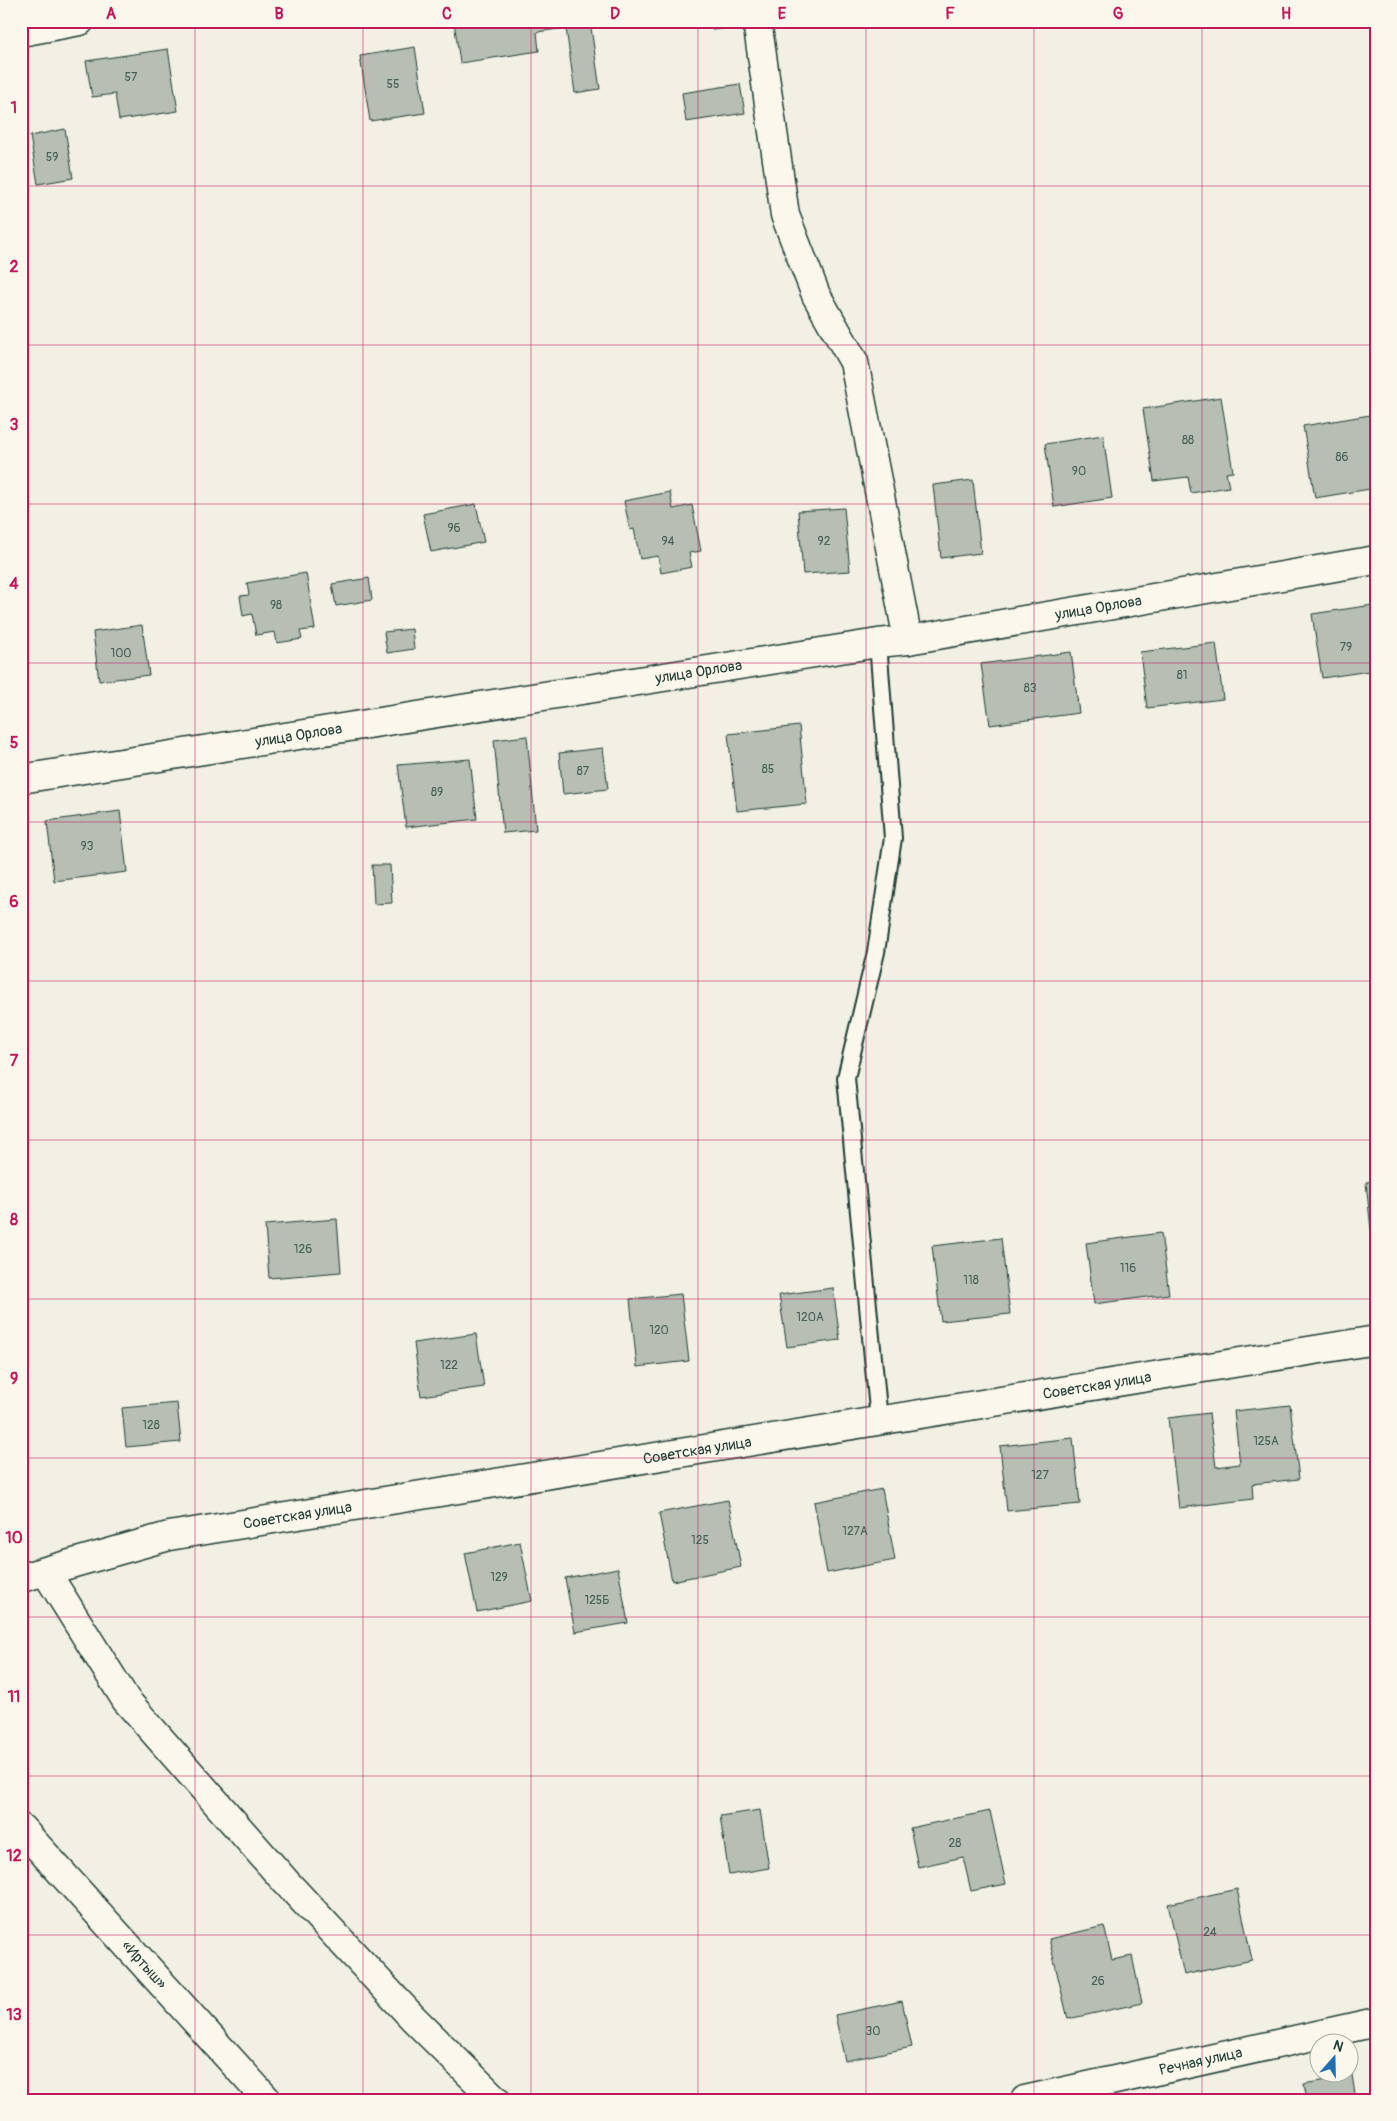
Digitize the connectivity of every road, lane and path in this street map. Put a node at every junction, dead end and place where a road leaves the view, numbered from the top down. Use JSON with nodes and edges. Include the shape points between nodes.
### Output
{"nodes":[{"id":1,"x":80,"y":21,"type":"edge"},
{"id":2,"x":757,"y":21,"type":"edge"},
{"id":3,"x":21,"y":32,"type":"edge"},
{"id":4,"x":1376,"y":560,"type":"edge"},
{"id":5,"x":908,"y":640,"type":"junction"},
{"id":6,"x":878,"y":643,"type":"junction"},
{"id":7,"x":21,"y":779,"type":"edge"},
{"id":8,"x":1376,"y":1340,"type":"edge"},
{"id":9,"x":879,"y":1420,"type":"junction"},
{"id":10,"x":34,"y":1575,"type":"edge"},
{"id":11,"x":21,"y":1828,"type":"edge"},
{"id":12,"x":1376,"y":2022,"type":"edge"},
{"id":13,"x":267,"y":2100,"type":"edge"},
{"id":14,"x":496,"y":2100,"type":"edge"},
{"id":15,"x":1024,"y":2100,"type":"edge"}],
"edges":[{"from":1,"to":3,"type":"main road"},
{"from":2,"to":5,"type":"main road","via":[[785,215],[816,294],[854,362]]},
{"from":4,"to":5,"type":"main road","name":"улица Орлова"},
{"from":5,"to":6,"type":"main road","name":"улица Орлова"},
{"from":6,"to":7,"type":"main road","name":"улица Орлова"},
{"from":6,"to":9,"type":"lane","via":[[893,838],[876,952],[846,1078]]},
{"from":8,"to":9,"type":"main road","name":"Советская улица"},
{"from":9,"to":10,"type":"main road","name":"Советская улица","via":[[169,1536]]},
{"from":10,"to":14,"type":"main road","via":[[126,1700],[286,1882],[414,2019]]},
{"from":11,"to":13,"type":"main road","name":"«Иртыш»"},
{"from":12,"to":15,"type":"main road","name":"Речная улица"}]}
